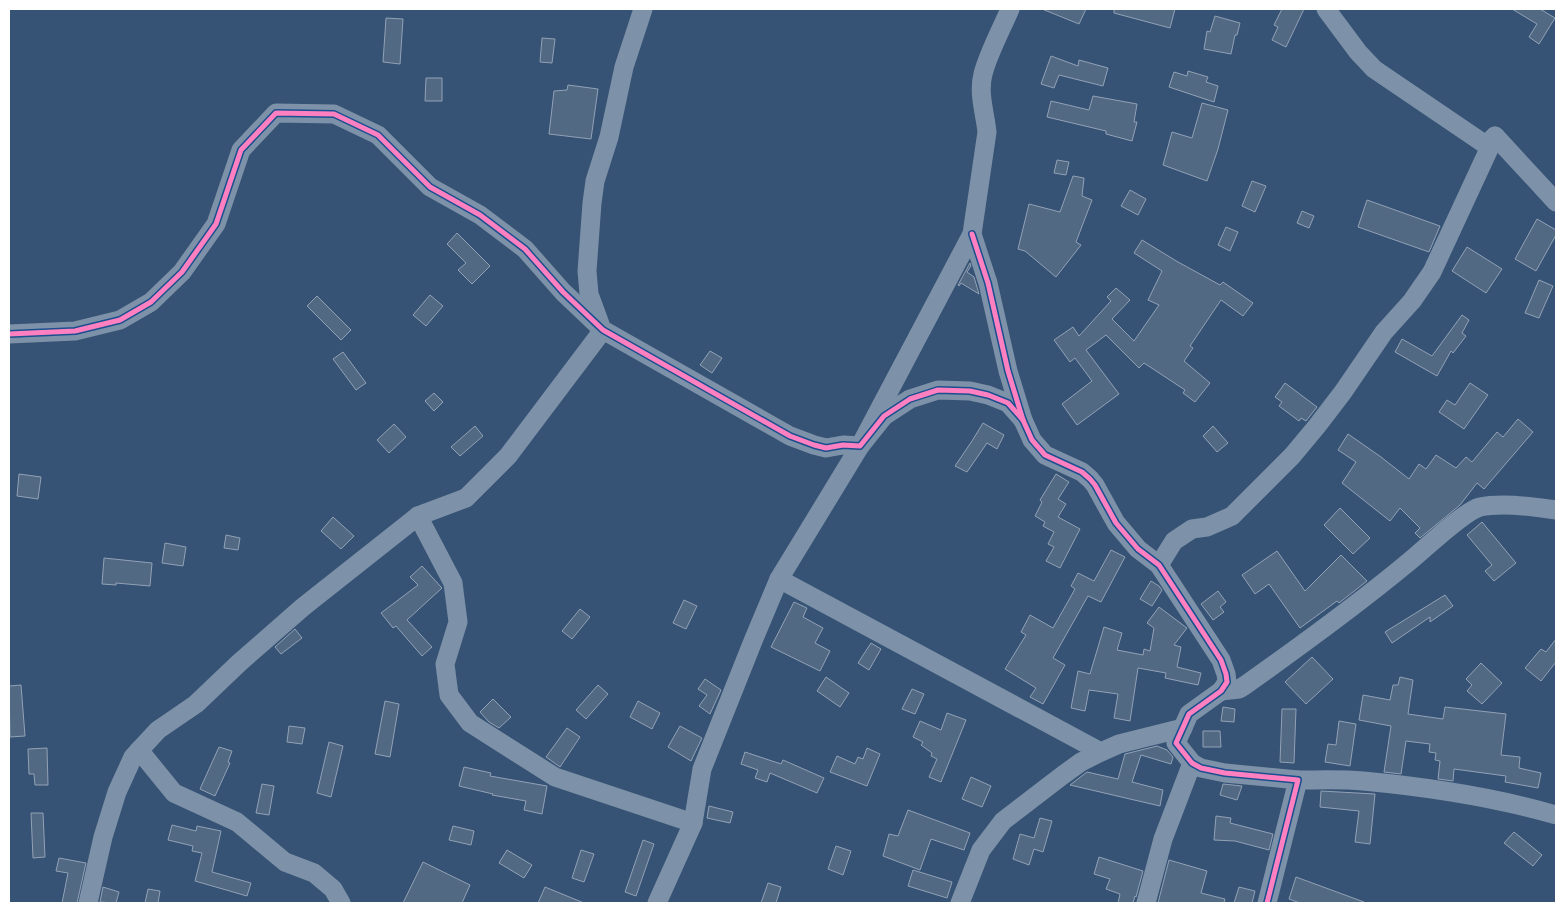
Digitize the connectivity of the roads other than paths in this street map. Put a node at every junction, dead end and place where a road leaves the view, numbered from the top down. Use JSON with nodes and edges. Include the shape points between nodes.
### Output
{"nodes":[{"id":1,"x":643,"y":9,"type":"edge"},
{"id":2,"x":1010,"y":9,"type":"edge"},
{"id":3,"x":1326,"y":9,"type":"edge"},
{"id":4,"x":1496,"y":136,"type":"junction"},
{"id":5,"x":1556,"y":202,"type":"edge"},
{"id":6,"x":972,"y":234,"type":"junction"},
{"id":7,"x":603,"y":330,"type":"junction"},
{"id":8,"x":9,"y":334,"type":"edge"},
{"id":9,"x":1023,"y":420,"type":"junction"},
{"id":10,"x":860,"y":446,"type":"junction"},
{"id":11,"x":1556,"y":510,"type":"edge"},
{"id":12,"x":418,"y":516,"type":"junction"},
{"id":13,"x":1158,"y":565,"type":"junction"},
{"id":14,"x":778,"y":580,"type":"junction"},
{"id":15,"x":1221,"y":691,"type":"junction"},
{"id":16,"x":1183,"y":728,"type":"junction"},
{"id":17,"x":139,"y":750,"type":"junction"},
{"id":18,"x":1101,"y":752,"type":"junction"},
{"id":19,"x":1192,"y":762,"type":"junction"},
{"id":20,"x":1298,"y":780,"type":"junction"},
{"id":21,"x":1556,"y":815,"type":"edge"},
{"id":22,"x":693,"y":822,"type":"junction"},
{"id":23,"x":88,"y":903,"type":"edge"},
{"id":24,"x":341,"y":903,"type":"edge"},
{"id":25,"x":657,"y":903,"type":"edge"},
{"id":26,"x":960,"y":903,"type":"edge"},
{"id":27,"x":1146,"y":903,"type":"edge"},
{"id":28,"x":1267,"y":903,"type":"edge"}],
"edges":[{"from":1,"to":7,"type":"street","via":[[624,67],[592,203],[588,294]]},
{"from":2,"to":6,"type":"street","via":[[982,75],[982,107],[987,132]]},
{"from":3,"to":4,"type":"street","via":[[1374,69],[1486,145]]},
{"from":4,"to":5,"type":"street"},
{"from":4,"to":13,"type":"street","via":[[1432,272],[1384,332],[1317,426],[1232,516],[1174,540]]},
{"from":6,"to":9,"type":"street"},
{"from":6,"to":10,"type":"street"},
{"from":7,"to":8,"type":"street","via":[[525,249],[480,215],[430,186],[378,135],[334,114],[276,113],[241,150],[216,224],[182,272],[151,302],[120,320],[75,331]]},
{"from":7,"to":10,"type":"street","via":[[790,436],[826,448]]},
{"from":7,"to":12,"type":"street","via":[[508,456],[466,498]]},
{"from":9,"to":10,"type":"street","via":[[1008,403],[988,395],[938,390],[910,399],[884,416]]},
{"from":9,"to":13,"type":"street","via":[[1032,440],[1045,455],[1090,479],[1116,523],[1138,549]]},
{"from":10,"to":14,"type":"street"},
{"from":11,"to":15,"type":"street","via":[[1492,506],[1464,516],[1296,649],[1239,689]]},
{"from":12,"to":17,"type":"street","via":[[302,607],[196,704],[158,730]]},
{"from":12,"to":22,"type":"street","via":[[453,583],[458,622],[445,664],[449,695],[470,723],[555,778]]},
{"from":13,"to":15,"type":"street","via":[[1221,660],[1227,682]]},
{"from":14,"to":18,"type":"street"},
{"from":14,"to":22,"type":"street","via":[[702,769]]},
{"from":15,"to":16,"type":"street","via":[[1189,714]]},
{"from":16,"to":18,"type":"street","via":[[1119,744]]},
{"from":16,"to":19,"type":"street","via":[[1176,743]]},
{"from":17,"to":23,"type":"street","via":[[117,792]]},
{"from":17,"to":24,"type":"street","via":[[174,794],[238,822],[285,862],[314,873],[333,890]]},
{"from":18,"to":26,"type":"street","via":[[1063,775],[1004,821],[981,850]]},
{"from":19,"to":20,"type":"street","via":[[1201,768],[1225,773]]},
{"from":19,"to":27,"type":"street","via":[[1163,839]]},
{"from":20,"to":21,"type":"street","via":[[1362,781],[1434,790],[1518,804]]},
{"from":20,"to":28,"type":"street"},
{"from":22,"to":25,"type":"street"}]}
